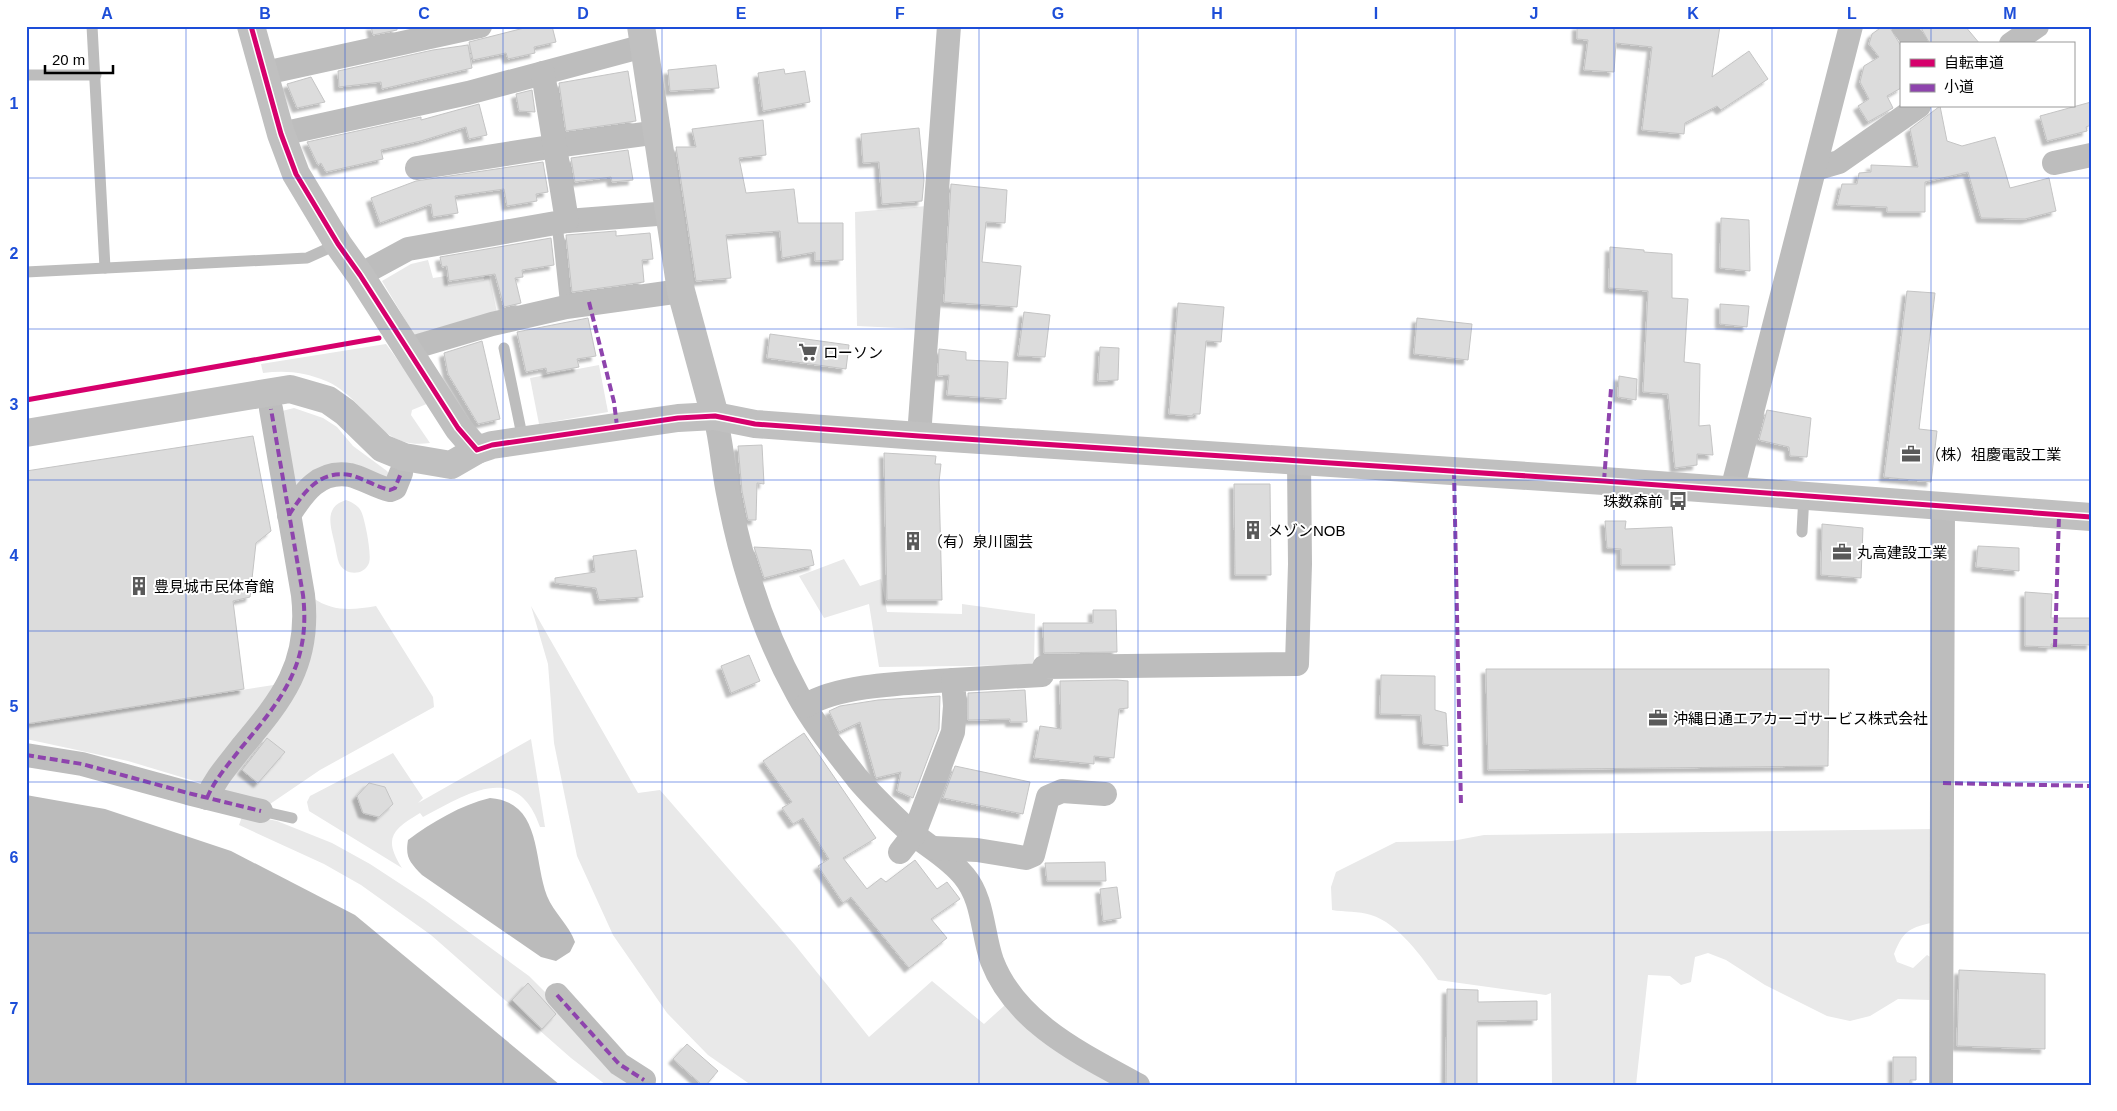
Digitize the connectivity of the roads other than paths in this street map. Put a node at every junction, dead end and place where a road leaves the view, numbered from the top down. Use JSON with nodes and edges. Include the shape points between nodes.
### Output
{"nodes":[{"id":1,"x":92,"y":26,"type":"edge"},
{"id":2,"x":251,"y":26,"type":"edge"},
{"id":3,"x":480,"y":26,"type":"edge"},
{"id":4,"x":949,"y":26,"type":"edge"},
{"id":5,"x":1851,"y":26,"type":"edge"},
{"id":6,"x":1903,"y":26,"type":"edge"},
{"id":7,"x":2037,"y":26,"type":"edge"},
{"id":8,"x":643,"y":36,"type":"edge"},
{"id":9,"x":1915,"y":42,"type":"edge"},
{"id":10,"x":2014,"y":42,"type":"edge"},
{"id":11,"x":265,"y":73,"type":"junction"},
{"id":12,"x":543,"y":73,"type":"junction"},
{"id":13,"x":26,"y":75,"type":"edge"},
{"id":14,"x":96,"y":75,"type":"junction"},
{"id":15,"x":1916,"y":108,"type":"edge"},
{"id":16,"x":659,"y":132,"type":"junction"},
{"id":17,"x":281,"y":134,"type":"junction"},
{"id":18,"x":556,"y":146,"type":"junction"},
{"id":19,"x":2091,"y":155,"type":"edge"},
{"id":20,"x":2054,"y":163,"type":"dead end"},
{"id":21,"x":418,"y":168,"type":"dead end"},
{"id":22,"x":1815,"y":169,"type":"junction"},
{"id":23,"x":670,"y":213,"type":"junction"},
{"id":24,"x":562,"y":222,"type":"junction"},
{"id":25,"x":338,"y":244,"type":"junction"},
{"id":26,"x":105,"y":268,"type":"junction"},
{"id":27,"x":26,"y":272,"type":"edge"},
{"id":28,"x":360,"y":275,"type":"junction"},
{"id":29,"x":682,"y":291,"type":"junction"},
{"id":30,"x":566,"y":307,"type":"junction"},
{"id":31,"x":504,"y":348,"type":"dead end"},
{"id":32,"x":408,"y":349,"type":"junction"},
{"id":33,"x":271,"y":409,"type":"dead end"},
{"id":34,"x":715,"y":416,"type":"junction"},
{"id":35,"x":26,"y":433,"type":"edge"},
{"id":36,"x":919,"y":436,"type":"junction"},
{"id":37,"x":523,"y":440,"type":"junction"},
{"id":38,"x":477,"y":450,"type":"junction"},
{"id":39,"x":1299,"y":462,"type":"junction"},
{"id":40,"x":401,"y":473,"type":"dead end"},
{"id":41,"x":1732,"y":490,"type":"junction"},
{"id":42,"x":1804,"y":495,"type":"junction"},
{"id":43,"x":1943,"y":505,"type":"junction"},
{"id":44,"x":289,"y":515,"type":"junction"},
{"id":45,"x":2091,"y":517,"type":"edge"},
{"id":46,"x":1802,"y":532,"type":"dead end"},
{"id":47,"x":953,"y":680,"type":"junction"},
{"id":48,"x":805,"y":706,"type":"junction"},
{"id":49,"x":26,"y":755,"type":"edge"},
{"id":50,"x":1105,"y":794,"type":"dead end"},
{"id":51,"x":207,"y":798,"type":"junction"},
{"id":52,"x":261,"y":811,"type":"joint"},
{"id":53,"x":292,"y":818,"type":"dead end"},
{"id":54,"x":914,"y":834,"type":"junction"},
{"id":55,"x":934,"y":848,"type":"junction"},
{"id":56,"x":900,"y":852,"type":"dead end"},
{"id":57,"x":557,"y":995,"type":"dead end"},
{"id":58,"x":644,"y":1080,"type":"dead end"},
{"id":59,"x":1138,"y":1085,"type":"edge"},
{"id":60,"x":1941,"y":1085,"type":"edge"}],
"edges":[{"from":1,"to":14,"type":"lane"},
{"from":2,"to":11,"type":"street"},
{"from":3,"to":11,"type":"street"},
{"from":4,"to":36,"type":"street"},
{"from":5,"to":22,"type":"street"},
{"from":6,"to":9,"type":"street"},
{"from":7,"to":10,"type":"street"},
{"from":8,"to":12,"type":"street"},
{"from":8,"to":16,"type":"street"},
{"from":11,"to":17,"type":"street"},
{"from":12,"to":17,"type":"street"},
{"from":12,"to":18,"type":"street"},
{"from":13,"to":14,"type":"lane"},
{"from":14,"to":26,"type":"lane"},
{"from":15,"to":22,"type":"street","via":[[1839,162]]},
{"from":16,"to":18,"type":"street"},
{"from":16,"to":23,"type":"street"},
{"from":17,"to":25,"type":"street","via":[[296,174]]},
{"from":18,"to":21,"type":"street"},
{"from":18,"to":24,"type":"street"},
{"from":19,"to":20,"type":"street"},
{"from":22,"to":41,"type":"street"},
{"from":23,"to":24,"type":"street"},
{"from":23,"to":29,"type":"street"},
{"from":24,"to":28,"type":"street","via":[[408,249]]},
{"from":24,"to":30,"type":"lane"},
{"from":25,"to":26,"type":"lane","via":[[307,258]]},
{"from":25,"to":28,"type":"street"},
{"from":26,"to":27,"type":"lane"},
{"from":28,"to":32,"type":"street"},
{"from":29,"to":30,"type":"street"},
{"from":29,"to":34,"type":"street"},
{"from":30,"to":32,"type":"street","via":[[492,324]]},
{"from":31,"to":37,"type":"lane"},
{"from":32,"to":38,"type":"street","via":[[458,428]]},
{"from":33,"to":44,"type":"street"},
{"from":34,"to":36,"type":"street","via":[[755,424]]},
{"from":34,"to":37,"type":"street","via":[[678,418]]},
{"from":34,"to":48,"type":"street","via":[[728,497],[744,562],[764,620]]},
{"from":35,"to":38,"type":"street","via":[[290,389],[328,400],[346,412],[382,448],[404,457],[451,465]]},
{"from":36,"to":39,"type":"street"},
{"from":37,"to":38,"type":"street"},
{"from":39,"to":41,"type":"street"},
{"from":39,"to":47,"type":"street","via":[[1297,664],[1044,667],[1042,675]]},
{"from":40,"to":44,"type":"street","via":[[395,488],[390,490],[350,476],[322,477],[311,485]]},
{"from":41,"to":42,"type":"street"},
{"from":42,"to":43,"type":"street"},
{"from":42,"to":46,"type":"lane"},
{"from":43,"to":45,"type":"street"},
{"from":43,"to":60,"type":"street"},
{"from":44,"to":51,"type":"street","via":[[306,615],[296,670],[269,715],[214,781]]},
{"from":47,"to":48,"type":"street","via":[[879,685],[816,699]]},
{"from":47,"to":54,"type":"street","via":[[953,732]]},
{"from":48,"to":54,"type":"street","via":[[859,779]]},
{"from":49,"to":51,"type":"street","via":[[82,764]]},
{"from":50,"to":55,"type":"street","via":[[1062,791],[1048,797],[1032,855],[1026,858],[977,850]]},
{"from":51,"to":52,"type":"street"},
{"from":52,"to":53,"type":"lane"},
{"from":54,"to":55,"type":"street"},
{"from":54,"to":56,"type":"street"},
{"from":55,"to":59,"type":"street","via":[[964,875],[974,892],[992,962],[1012,996],[1040,1024],[1074,1049]]},
{"from":57,"to":58,"type":"street","via":[[619,1064]]}]}
